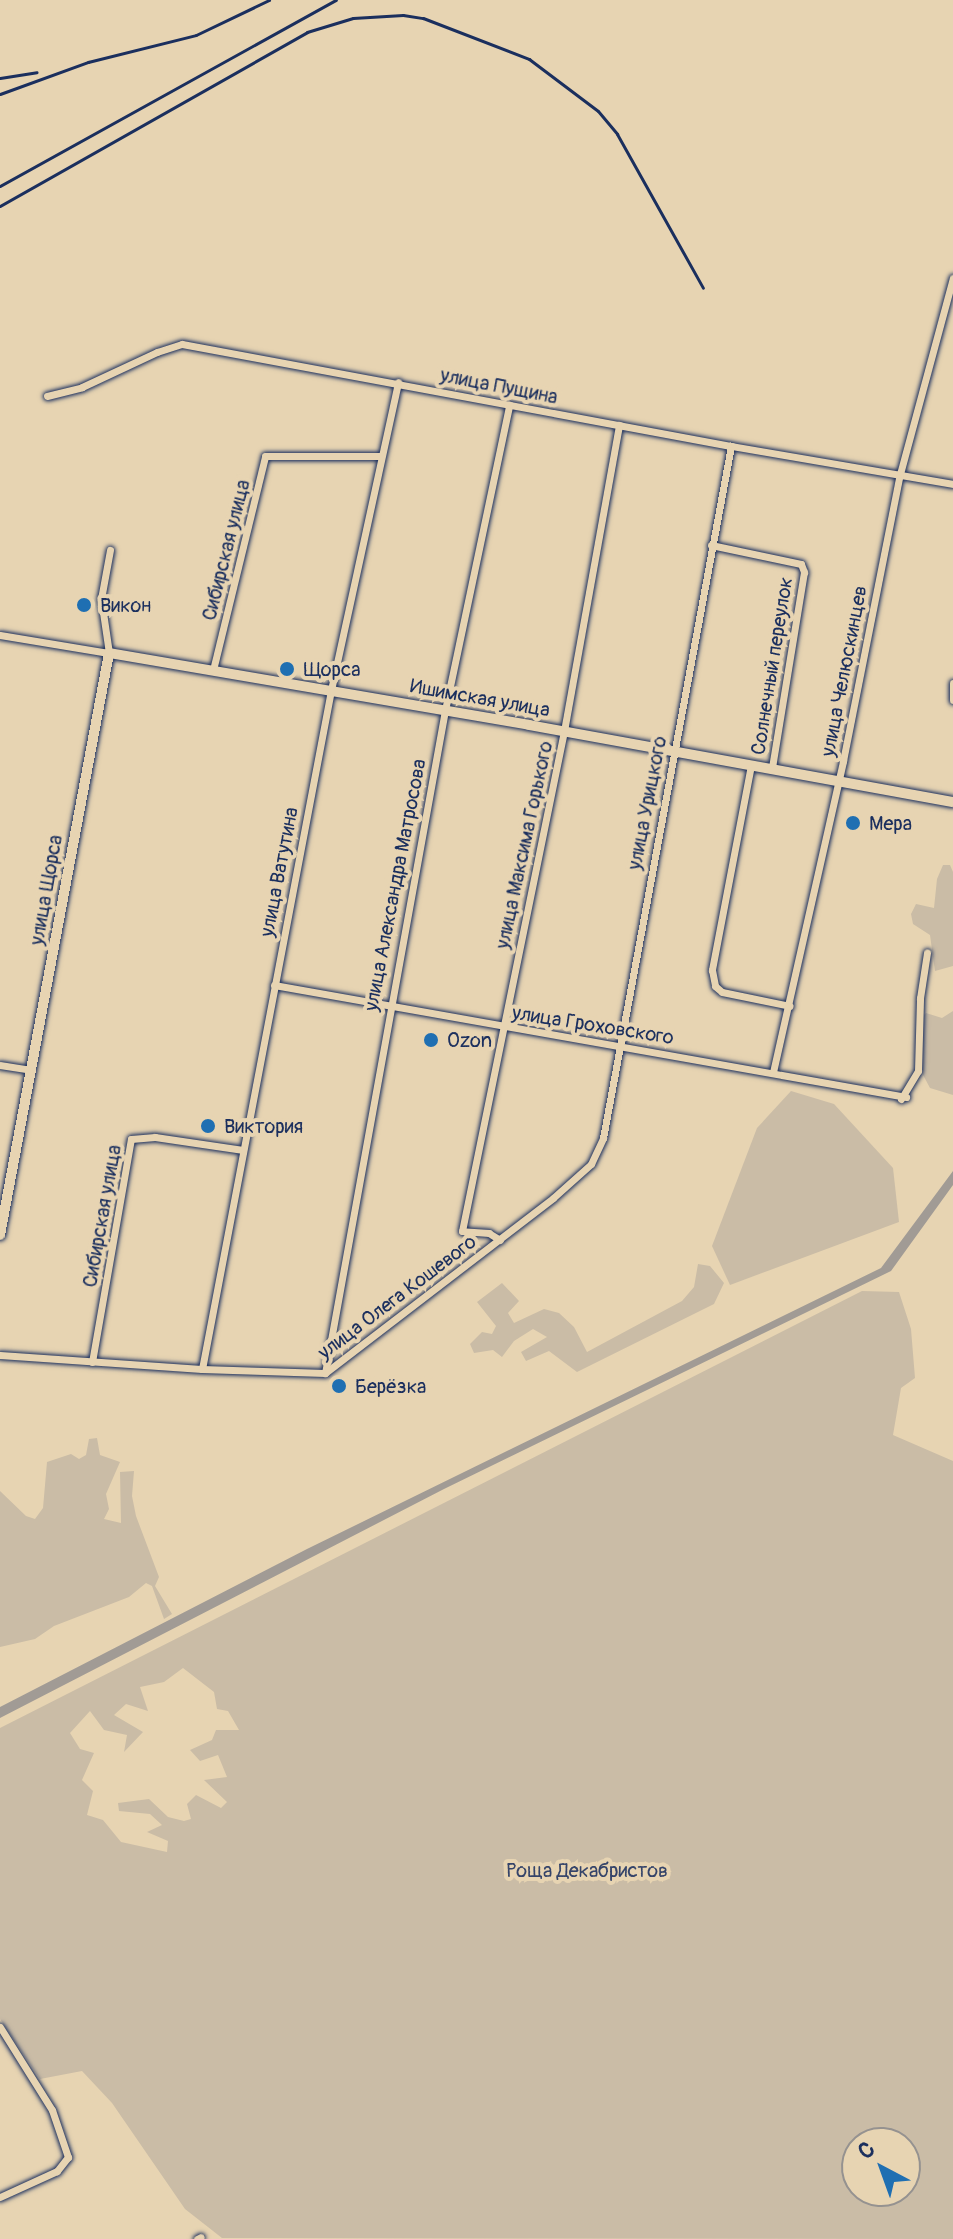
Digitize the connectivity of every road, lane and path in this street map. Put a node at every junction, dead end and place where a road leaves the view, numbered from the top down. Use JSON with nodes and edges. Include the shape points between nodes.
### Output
{"nodes":[{"id":1,"x":953,"y":278,"type":"edge"},
{"id":2,"x":398,"y":382,"type":"junction"},
{"id":3,"x":47,"y":396,"type":"dead end"},
{"id":4,"x":509,"y":405,"type":"junction"},
{"id":5,"x":619,"y":425,"type":"junction"},
{"id":6,"x":731,"y":446,"type":"junction"},
{"id":7,"x":379,"y":456,"type":"junction"},
{"id":8,"x":900,"y":474,"type":"junction"},
{"id":9,"x":953,"y":484,"type":"edge"},
{"id":10,"x":711,"y":545,"type":"junction"},
{"id":11,"x":110,"y":550,"type":"dead end"},
{"id":12,"x":0,"y":635,"type":"edge"},
{"id":13,"x":109,"y":653,"type":"junction"},
{"id":14,"x":213,"y":670,"type":"junction"},
{"id":15,"x":953,"y":683,"type":"edge"},
{"id":16,"x":331,"y":690,"type":"junction"},
{"id":17,"x":953,"y":700,"type":"edge"},
{"id":18,"x":445,"y":710,"type":"junction"},
{"id":19,"x":564,"y":731,"type":"junction"},
{"id":20,"x":673,"y":750,"type":"junction"},
{"id":21,"x":751,"y":765,"type":"junction"},
{"id":22,"x":772,"y":768,"type":"junction"},
{"id":23,"x":838,"y":781,"type":"junction"},
{"id":24,"x":953,"y":802,"type":"edge"},
{"id":25,"x":927,"y":953,"type":"dead end"},
{"id":26,"x":274,"y":985,"type":"junction"},
{"id":27,"x":790,"y":1006,"type":"junction"},
{"id":28,"x":388,"y":1007,"type":"junction"},
{"id":29,"x":503,"y":1027,"type":"junction"},
{"id":30,"x":618,"y":1045,"type":"junction"},
{"id":31,"x":0,"y":1065,"type":"edge"},
{"id":32,"x":31,"y":1070,"type":"junction"},
{"id":33,"x":773,"y":1072,"type":"junction"},
{"id":34,"x":243,"y":1150,"type":"junction"},
{"id":35,"x":591,"y":1164,"type":"joint"},
{"id":36,"x":0,"y":1235,"type":"edge"},
{"id":37,"x":500,"y":1240,"type":"junction"},
{"id":38,"x":0,"y":1355,"type":"edge"},
{"id":39,"x":92,"y":1362,"type":"junction"},
{"id":40,"x":202,"y":1369,"type":"junction"},
{"id":41,"x":325,"y":1373,"type":"junction"},
{"id":42,"x":0,"y":2027,"type":"edge"},
{"id":43,"x":0,"y":2197,"type":"edge"}],
"edges":[{"from":1,"to":8,"type":"street","name":"улица Челюскинцев"},
{"from":2,"to":3,"type":"street","name":"улица Пущина","via":[[182,344],[82,387]]},
{"from":2,"to":4,"type":"street","name":"улица Пущина"},
{"from":2,"to":7,"type":"street","name":"улица Ватутина"},
{"from":4,"to":5,"type":"street","name":"улица Пущина"},
{"from":4,"to":18,"type":"street","name":"улица Александра Матросова"},
{"from":5,"to":6,"type":"street","name":"улица Пущина"},
{"from":5,"to":19,"type":"street","name":"улица Максима Горького"},
{"from":6,"to":8,"type":"street","name":"улица Пущина"},
{"from":6,"to":10,"type":"street","name":"улица Урицкого"},
{"from":7,"to":14,"type":"street","name":"Сибирская улица","via":[[265,456]]},
{"from":7,"to":16,"type":"street","name":"улица Ватутина"},
{"from":8,"to":9,"type":"street","name":"улица Пущина"},
{"from":8,"to":23,"type":"street","name":"улица Челюскинцев"},
{"from":10,"to":20,"type":"street","name":"улица Урицкого"},
{"from":10,"to":22,"type":"street","name":"Солнечный переулок","via":[[801,564],[804,572]]},
{"from":11,"to":13,"type":"street","name":"улица Щорса","via":[[101,599]]},
{"from":12,"to":13,"type":"street","name":"Ишимская улица"},
{"from":13,"to":14,"type":"main road","name":"Ишимская улица"},
{"from":13,"to":32,"type":"main road","name":"улица Щорса"},
{"from":14,"to":16,"type":"main road","name":"Ишимская улица"},
{"from":15,"to":17,"type":"street"},
{"from":16,"to":18,"type":"main road","name":"Ишимская улица"},
{"from":16,"to":26,"type":"street","name":"улица Ватутина"},
{"from":18,"to":19,"type":"main road","name":"Ишимская улица"},
{"from":18,"to":28,"type":"street","name":"улица Александра Матросова"},
{"from":19,"to":20,"type":"main road","name":"Ишимская улица"},
{"from":19,"to":29,"type":"street","name":"улица Максима Горького"},
{"from":20,"to":21,"type":"main road","name":"Ишимская улица"},
{"from":20,"to":30,"type":"street","name":"улица Урицкого"},
{"from":21,"to":22,"type":"main road","name":"Ишимская улица"},
{"from":21,"to":27,"type":"street","via":[[712,970],[722,992]]},
{"from":22,"to":23,"type":"main road","name":"Ишимская улица"},
{"from":23,"to":24,"type":"main road","name":"Ишимская улица"},
{"from":23,"to":27,"type":"street","name":"улица Челюскинцев"},
{"from":25,"to":33,"type":"street","name":"улица Гроховского","via":[[918,1071],[904,1098]]},
{"from":26,"to":28,"type":"street","name":"улица Гроховского"},
{"from":26,"to":34,"type":"street","name":"улица Ватутина"},
{"from":27,"to":33,"type":"street","name":"улица Челюскинцев"},
{"from":28,"to":29,"type":"street","name":"улица Гроховского"},
{"from":28,"to":41,"type":"street","name":"улица Александра Матросова"},
{"from":29,"to":30,"type":"street","name":"улица Гроховского"},
{"from":29,"to":37,"type":"street","name":"улица Максима Горького","via":[[462,1231],[489,1233]]},
{"from":30,"to":33,"type":"street","name":"улица Гроховского"},
{"from":30,"to":35,"type":"street","name":"улица Урицкого","via":[[603,1138]]},
{"from":31,"to":32,"type":"street"},
{"from":32,"to":36,"type":"main road","name":"улица Щорса"},
{"from":34,"to":39,"type":"street","name":"Сибирская улица","via":[[155,1137],[131,1139]]},
{"from":34,"to":40,"type":"street","name":"улица Ватутина"},
{"from":35,"to":37,"type":"street","name":"улица Олега Кошевого"},
{"from":37,"to":41,"type":"street","name":"улица Олега Кошевого"},
{"from":38,"to":39,"type":"street","name":"улица Олега Кошевого"},
{"from":39,"to":40,"type":"street","name":"улица Олега Кошевого"},
{"from":40,"to":41,"type":"street","name":"улица Олега Кошевого"},
{"from":42,"to":43,"type":"street","via":[[52,2110],[68,2157],[57,2171]]}]}
